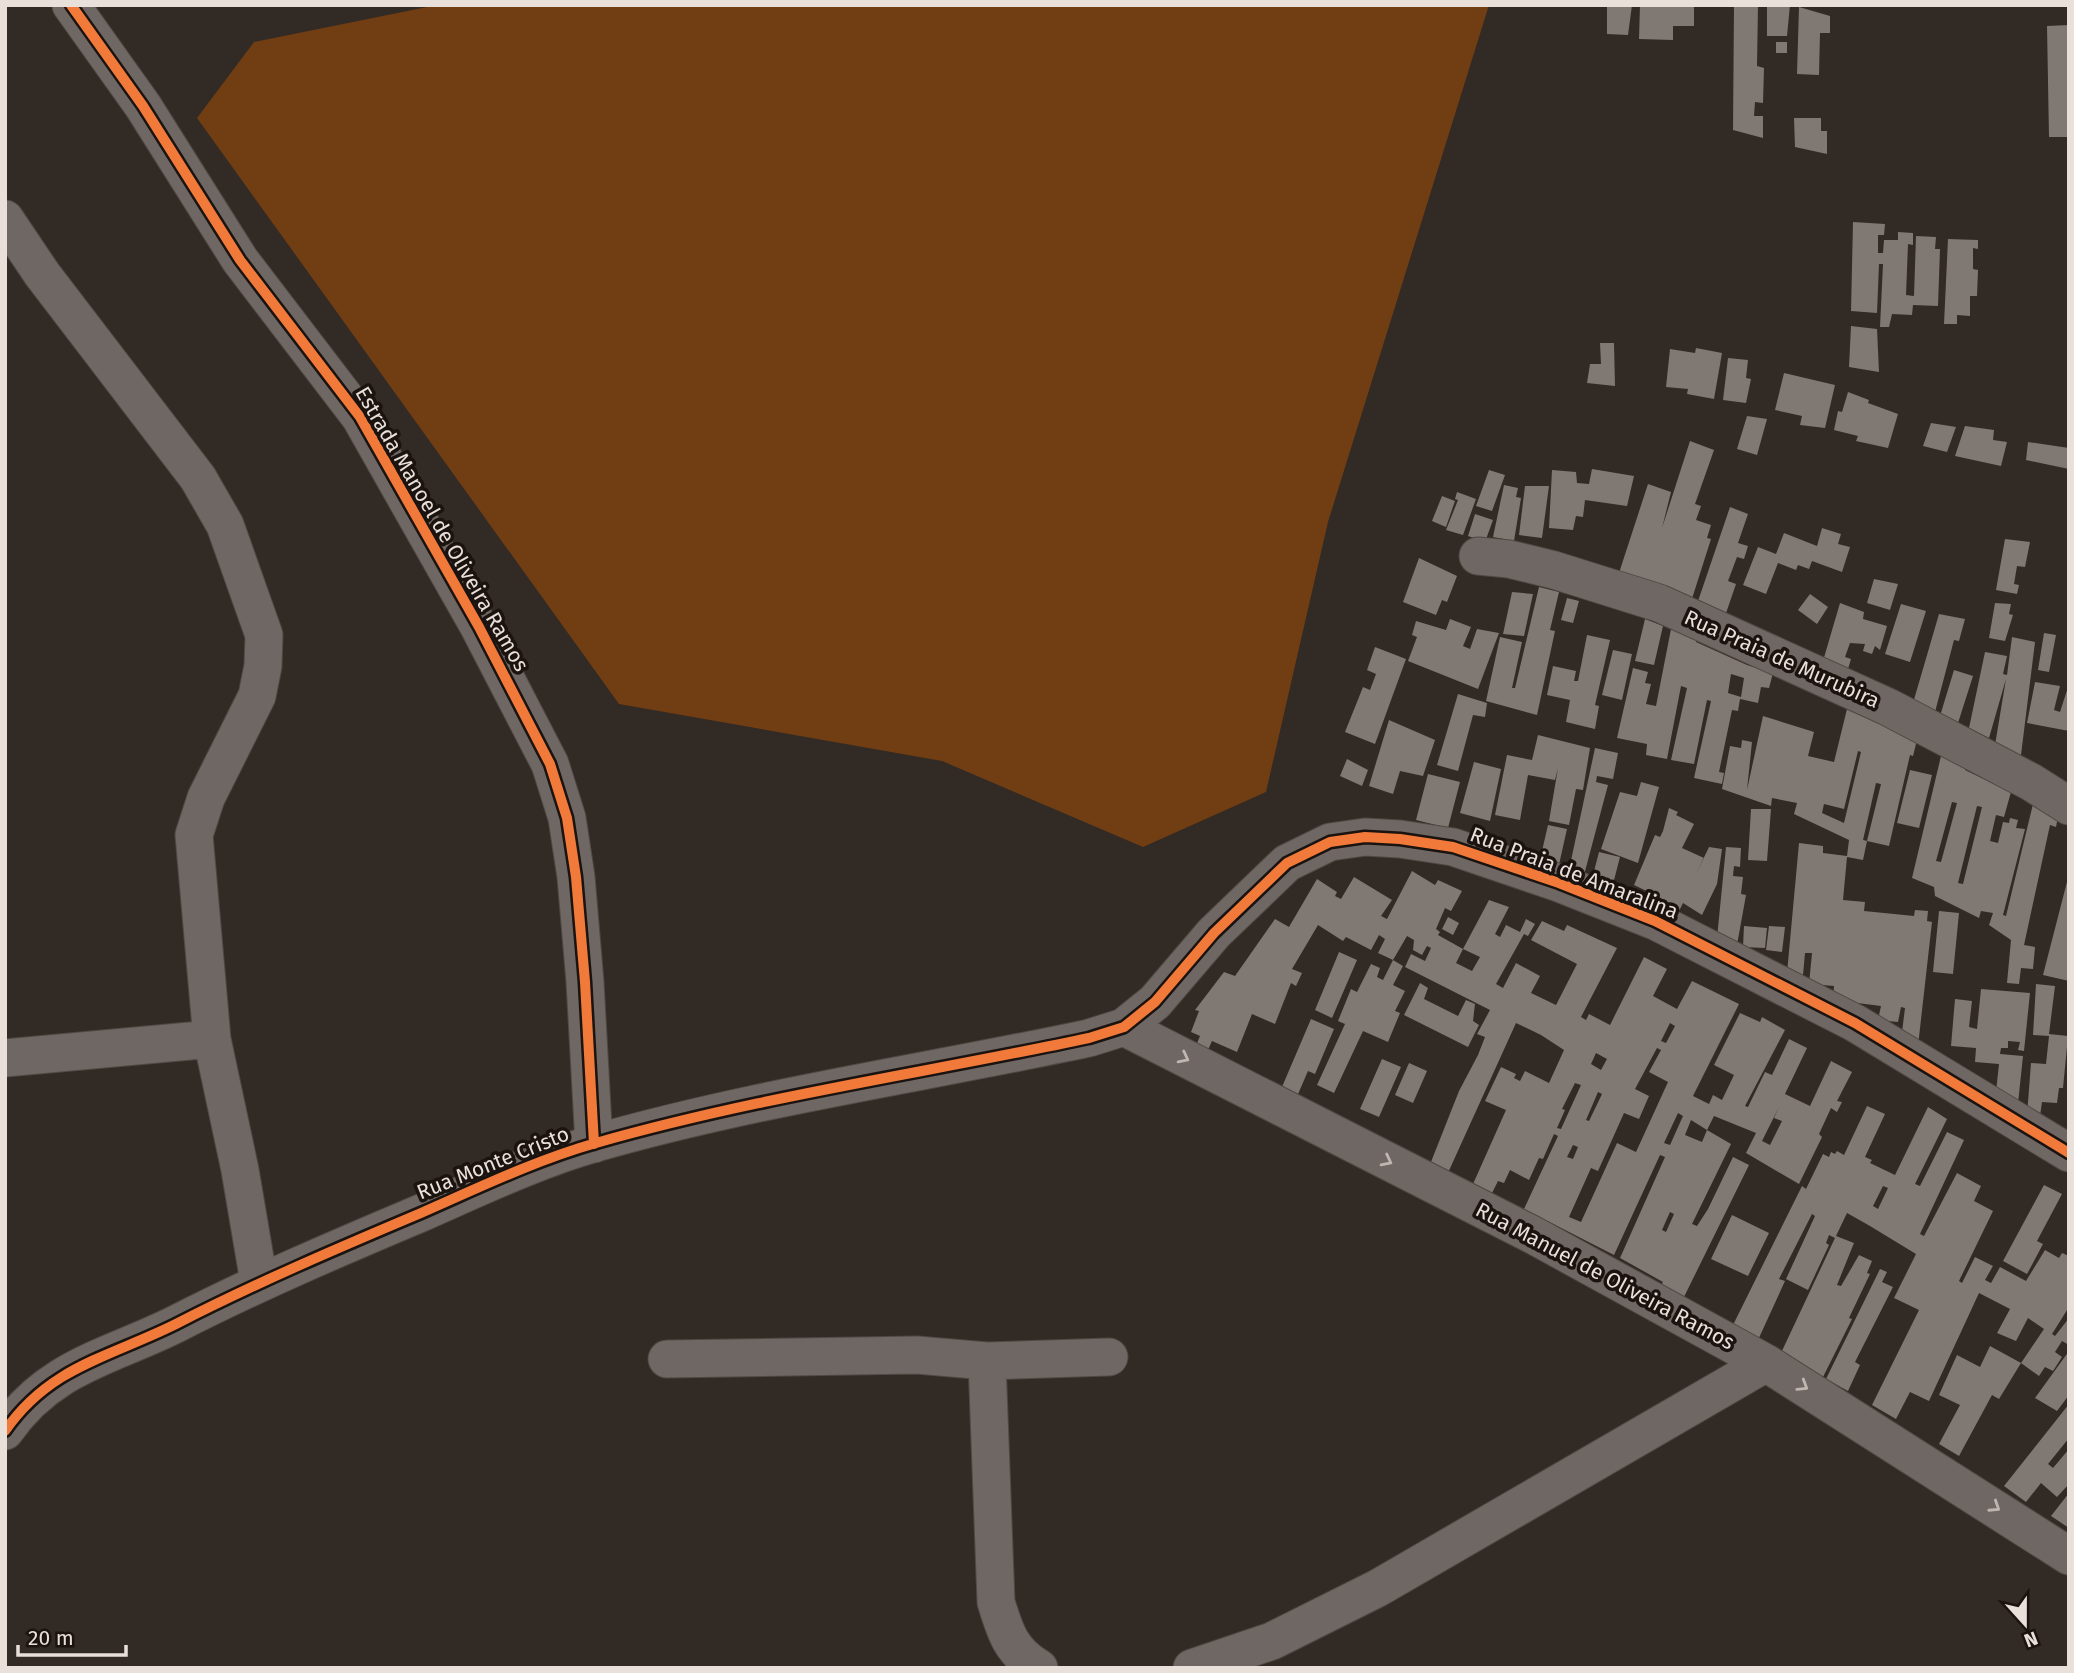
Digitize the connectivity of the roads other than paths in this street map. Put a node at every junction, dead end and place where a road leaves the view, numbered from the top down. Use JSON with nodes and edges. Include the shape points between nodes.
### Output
{"nodes":[{"id":1,"x":71,"y":5,"type":"edge"},
{"id":2,"x":5,"y":219,"type":"edge"},
{"id":3,"x":1478,"y":556,"type":"dead end"},
{"id":4,"x":2069,"y":806,"type":"edge"},
{"id":5,"x":1124,"y":1027,"type":"junction"},
{"id":6,"x":212,"y":1039,"type":"junction"},
{"id":7,"x":5,"y":1058,"type":"edge"},
{"id":8,"x":594,"y":1144,"type":"junction"},
{"id":9,"x":2069,"y":1153,"type":"edge"},
{"id":10,"x":259,"y":1282,"type":"junction"},
{"id":11,"x":1108,"y":1357,"type":"dead end"},
{"id":12,"x":667,"y":1359,"type":"dead end"},
{"id":13,"x":987,"y":1361,"type":"junction"},
{"id":14,"x":1766,"y":1363,"type":"junction"},
{"id":15,"x":5,"y":1431,"type":"edge"},
{"id":16,"x":2069,"y":1556,"type":"edge"},
{"id":17,"x":1039,"y":1668,"type":"edge"},
{"id":18,"x":1192,"y":1668,"type":"edge"}],
"edges":[{"from":1,"to":8,"type":"street","name":"Estrada Manoel de Oliveira Ramos","via":[[144,106],[240,260],[360,417],[479,627],[550,764],[576,877]]},
{"from":2,"to":6,"type":"street","via":[[198,478],[225,525],[264,635],[257,696],[206,798],[194,835]]},
{"from":3,"to":4,"type":"street","name":"Rua Praia de Murubira","via":[[1554,569],[1659,603],[1888,707]]},
{"from":5,"to":8,"type":"street","name":"Rua Monte Cristo"},
{"from":5,"to":9,"type":"street","name":"Rua Praia de Amaralina","via":[[1155,1002],[1214,933],[1287,863],[1330,842],[1400,839],[1453,847],[1655,921],[1855,1023]]},
{"from":5,"to":14,"type":"street","name":"Rua Manuel de Oliveira Ramos","one_way":true,"via":[[1533,1235]]},
{"from":6,"to":7,"type":"street"},
{"from":6,"to":10,"type":"street"},
{"from":8,"to":10,"type":"street","name":"Rua Monte Cristo"},
{"from":10,"to":15,"type":"street","name":"Rua Monte Cristo","via":[[154,1335],[95,1356],[48,1385]]},
{"from":11,"to":13,"type":"street"},
{"from":12,"to":13,"type":"street","via":[[917,1355]]},
{"from":13,"to":17,"type":"street","via":[[996,1602],[1007,1639],[1023,1659]]},
{"from":14,"to":16,"type":"street","name":"Rua Manuel de Oliveira Ramos","one_way":true},
{"from":14,"to":18,"type":"street","via":[[1378,1588],[1272,1641]]}]}
